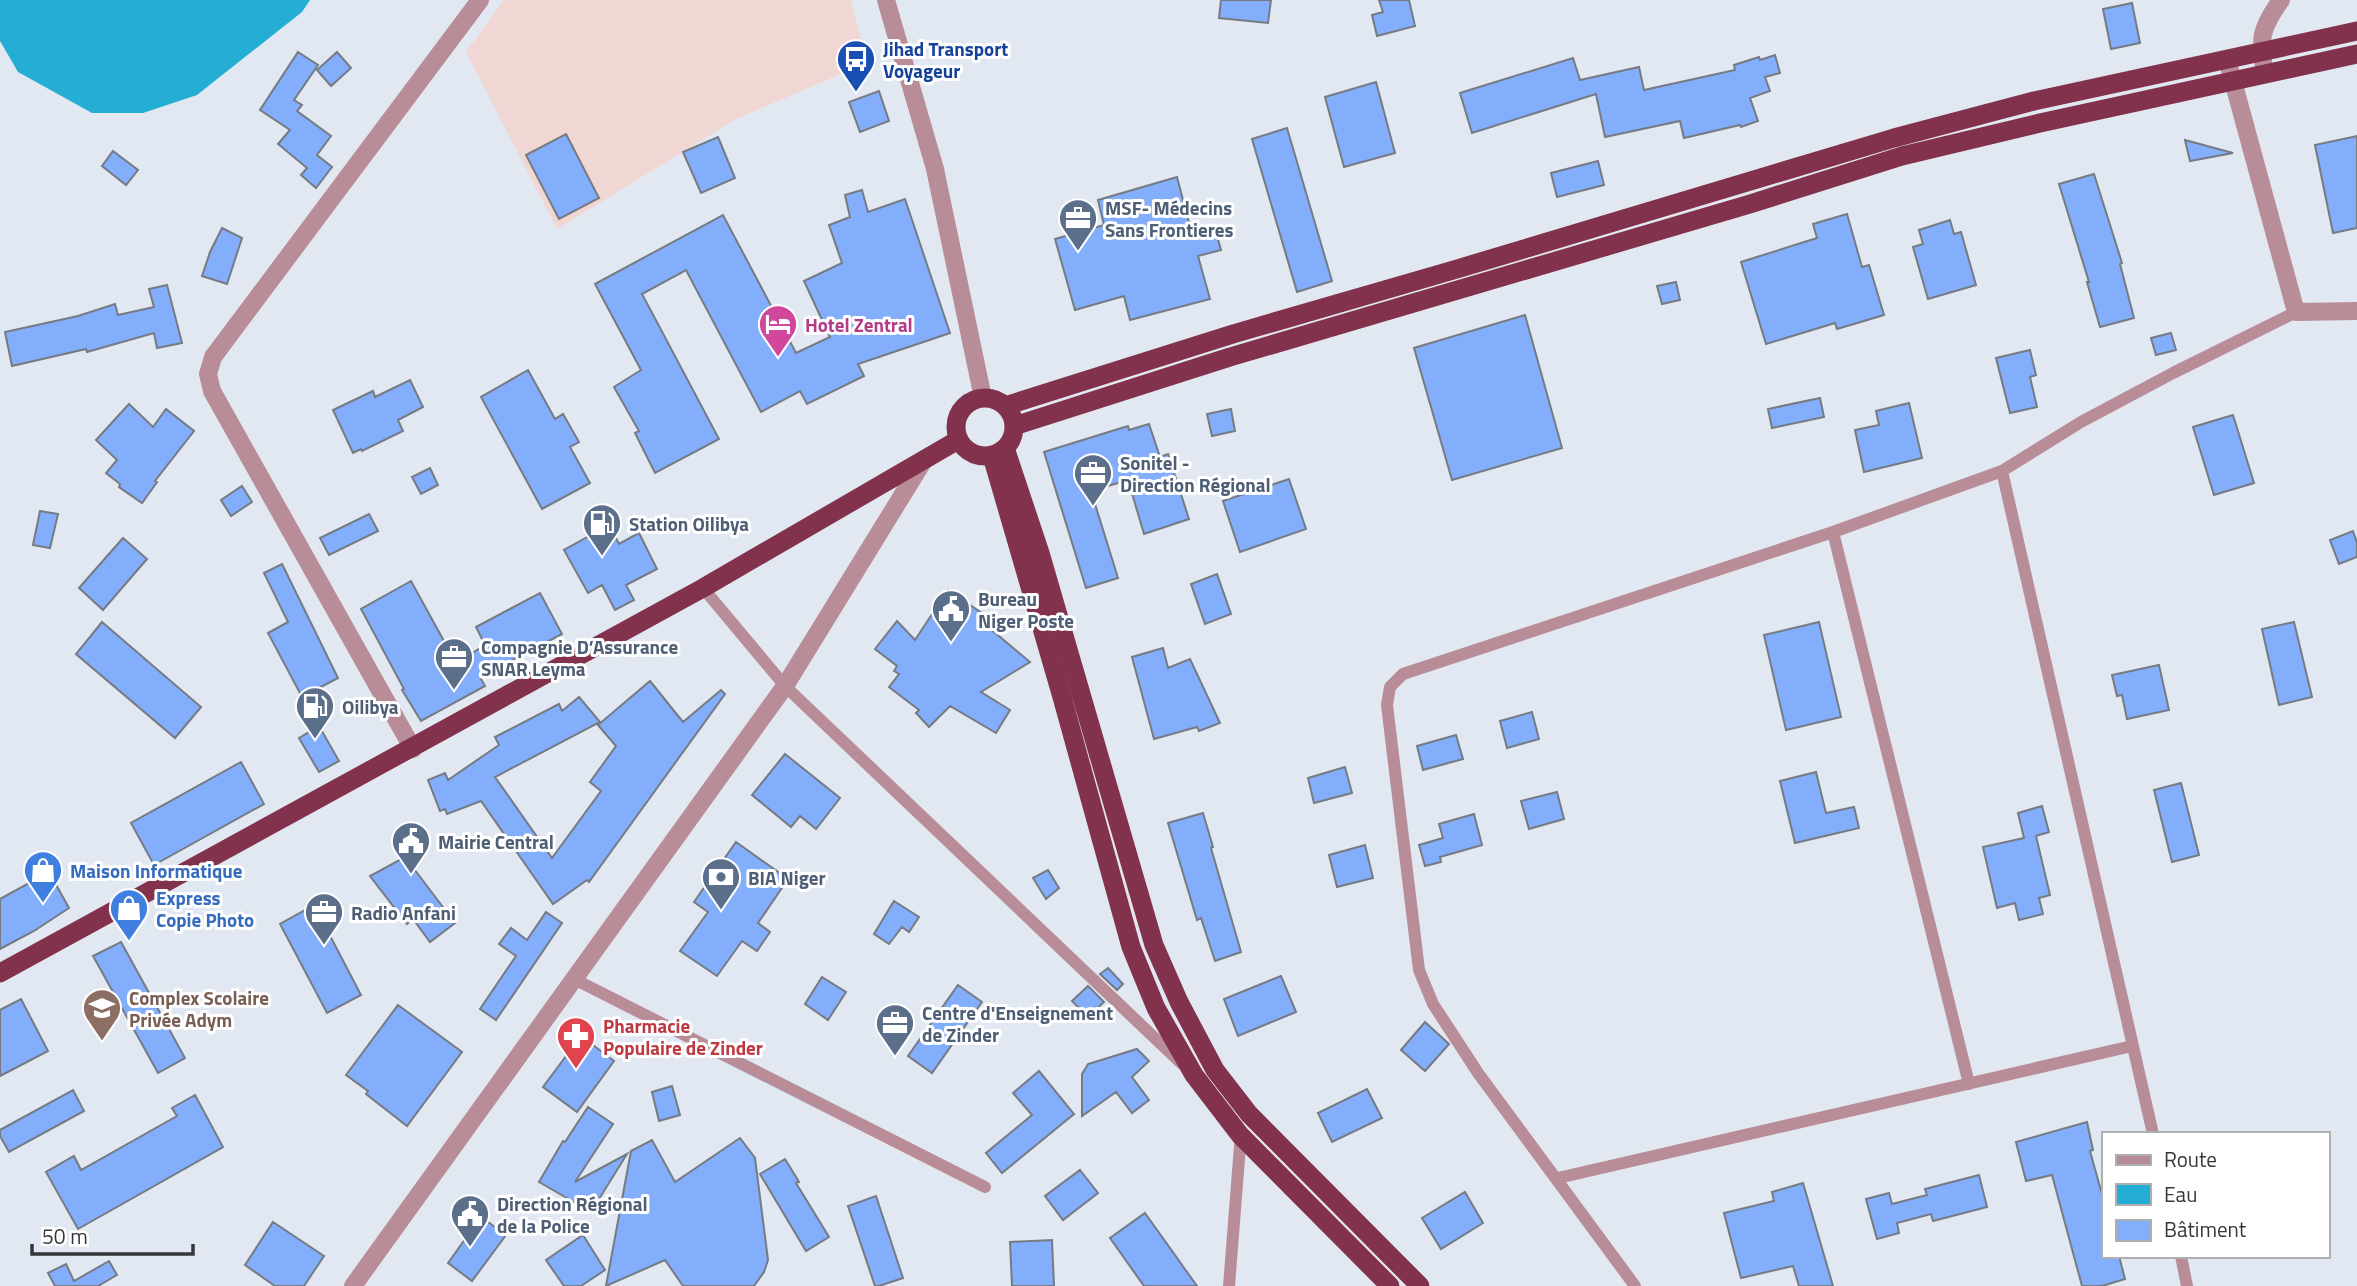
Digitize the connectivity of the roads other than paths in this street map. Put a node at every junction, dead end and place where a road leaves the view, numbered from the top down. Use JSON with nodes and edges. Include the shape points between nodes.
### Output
{"nodes":[{"id":1,"x":480,"y":0,"type":"edge"},
{"id":2,"x":886,"y":0,"type":"edge"},
{"id":3,"x":2281,"y":0,"type":"edge"},
{"id":4,"x":2357,"y":31,"type":"edge"},
{"id":5,"x":2261,"y":52,"type":"junction"},
{"id":6,"x":2357,"y":54,"type":"edge"},
{"id":7,"x":2227,"y":59,"type":"junction"},
{"id":8,"x":2265,"y":75,"type":"junction"},
{"id":9,"x":2233,"y":82,"type":"junction"},
{"id":10,"x":2034,"y":101,"type":"junction"},
{"id":11,"x":2040,"y":123,"type":"junction"},
{"id":12,"x":1743,"y":184,"type":"junction"},
{"id":13,"x":1750,"y":204,"type":"junction"},
{"id":14,"x":2357,"y":311,"type":"edge"},
{"id":15,"x":2296,"y":312,"type":"junction"},
{"id":16,"x":983,"y":398,"type":"junction"},
{"id":17,"x":1005,"y":406,"type":"junction"},
{"id":18,"x":1014,"y":426,"type":"junction"},
{"id":19,"x":958,"y":440,"type":"junction"},
{"id":20,"x":998,"y":452,"type":"junction"},
{"id":21,"x":925,"y":460,"type":"junction"},
{"id":22,"x":2002,"y":471,"type":"junction"},
{"id":23,"x":1833,"y":531,"type":"junction"},
{"id":24,"x":703,"y":588,"type":"junction"},
{"id":25,"x":785,"y":686,"type":"junction"},
{"id":26,"x":413,"y":748,"type":"junction"},
{"id":27,"x":0,"y":973,"type":"edge"},
{"id":28,"x":575,"y":979,"type":"junction"},
{"id":29,"x":2132,"y":1046,"type":"junction"},
{"id":30,"x":1194,"y":1075,"type":"junction"},
{"id":31,"x":1969,"y":1084,"type":"junction"},
{"id":32,"x":1249,"y":1114,"type":"junction"},
{"id":33,"x":2152,"y":1132,"type":"edge"},
{"id":34,"x":1240,"y":1135,"type":"junction"},
{"id":35,"x":1558,"y":1178,"type":"junction"},
{"id":36,"x":985,"y":1187,"type":"dead end"},
{"id":37,"x":2180,"y":1258,"type":"edge"},
{"id":38,"x":353,"y":1286,"type":"edge"},
{"id":39,"x":1229,"y":1286,"type":"edge"},
{"id":40,"x":1390,"y":1286,"type":"edge"},
{"id":41,"x":1420,"y":1286,"type":"edge"},
{"id":42,"x":1635,"y":1286,"type":"edge"},
{"id":43,"x":2187,"y":1286,"type":"edge"}],
"edges":[{"from":1,"to":26,"type":"street","via":[[213,357],[208,374],[212,391]]},
{"from":2,"to":16,"type":"street","via":[[936,169]]},
{"from":3,"to":5,"type":"street","via":[[2266,21]]},
{"from":4,"to":5,"type":"highway"},
{"from":5,"to":7,"type":"highway"},
{"from":5,"to":8,"type":"street"},
{"from":6,"to":8,"type":"highway"},
{"from":7,"to":9,"type":"street"},
{"from":7,"to":10,"type":"highway"},
{"from":8,"to":9,"type":"highway"},
{"from":9,"to":11,"type":"highway"},
{"from":9,"to":15,"type":"street"},
{"from":10,"to":11,"type":"highway"},
{"from":10,"to":12,"type":"highway"},
{"from":11,"to":13,"type":"highway","via":[[1902,156]]},
{"from":12,"to":13,"type":"highway"},
{"from":12,"to":17,"type":"highway"},
{"from":13,"to":18,"type":"highway","via":[[1230,357]]},
{"from":14,"to":15,"type":"street"},
{"from":15,"to":22,"type":"lane","via":[[2081,422]]},
{"from":16,"to":17,"type":"highway"},
{"from":16,"to":19,"type":"highway","via":[[960,412],[955,430]]},
{"from":17,"to":18,"type":"highway"},
{"from":18,"to":20,"type":"highway","via":[[1010,441]]},
{"from":19,"to":20,"type":"highway","via":[[976,455]]},
{"from":19,"to":21,"type":"highway"},
{"from":20,"to":30,"type":"highway","via":[[1131,947],[1156,1008]]},
{"from":20,"to":32,"type":"highway","via":[[1040,553],[1154,945],[1215,1070]]},
{"from":21,"to":24,"type":"highway"},
{"from":21,"to":25,"type":"street"},
{"from":22,"to":23,"type":"lane"},
{"from":22,"to":29,"type":"lane"},
{"from":23,"to":31,"type":"lane"},
{"from":23,"to":35,"type":"lane","via":[[1403,674],[1390,687],[1387,705],[1419,970],[1454,1038]]},
{"from":24,"to":25,"type":"lane"},
{"from":24,"to":26,"type":"highway"},
{"from":25,"to":28,"type":"street"},
{"from":25,"to":30,"type":"lane"},
{"from":26,"to":27,"type":"highway"},
{"from":28,"to":36,"type":"lane"},
{"from":28,"to":38,"type":"street"},
{"from":29,"to":31,"type":"lane"},
{"from":29,"to":33,"type":"lane"},
{"from":30,"to":34,"type":"highway"},
{"from":31,"to":35,"type":"lane"},
{"from":32,"to":34,"type":"lane"},
{"from":32,"to":41,"type":"highway"},
{"from":34,"to":39,"type":"lane"},
{"from":34,"to":40,"type":"highway"},
{"from":35,"to":42,"type":"lane"},
{"from":37,"to":43,"type":"lane"}]}
